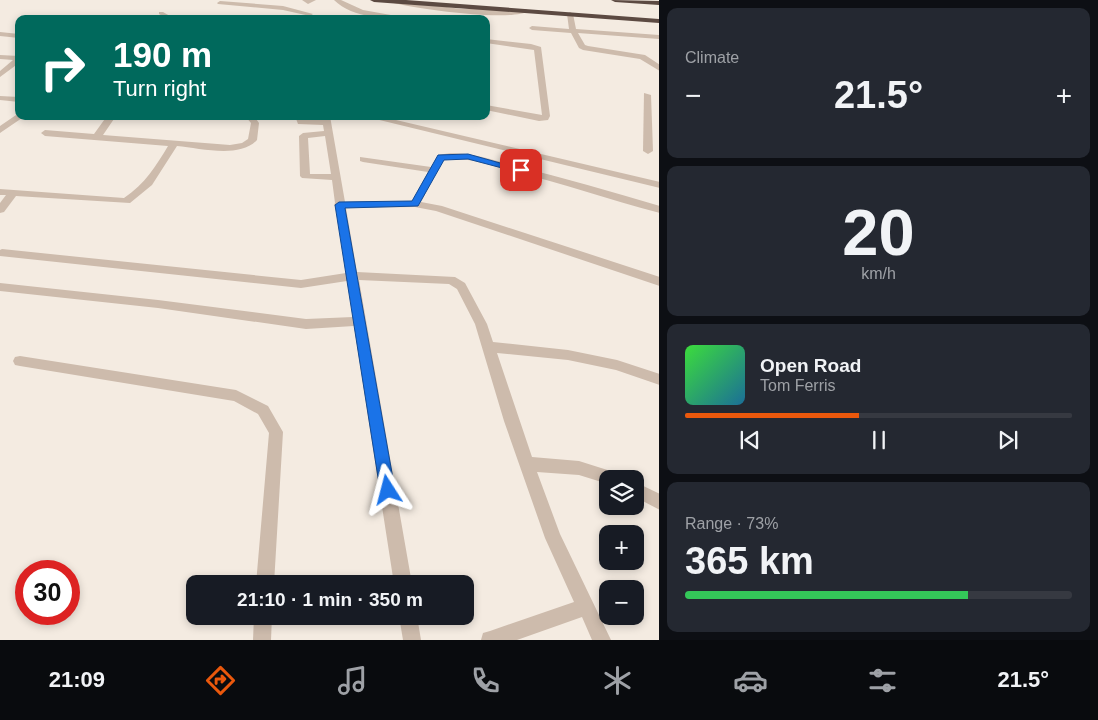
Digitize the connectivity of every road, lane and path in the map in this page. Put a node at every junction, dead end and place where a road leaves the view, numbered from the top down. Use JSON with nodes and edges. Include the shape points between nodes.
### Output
{"nodes":[{"id":1,"x":336,"y":0,"type":"edge"},
{"id":2,"x":374,"y":0,"type":"edge"},
{"id":3,"x":492,"y":0,"type":"edge"},
{"id":4,"x":615,"y":0,"type":"edge"},
{"id":5,"x":309,"y":1,"type":"edge"},
{"id":6,"x":659,"y":3,"type":"edge"},
{"id":7,"x":220,"y":4,"type":"dead end"},
{"id":8,"x":600,"y":8,"type":"dead end"},
{"id":9,"x":610,"y":8,"type":"dead end"},
{"id":10,"x":659,"y":12,"type":"edge"},
{"id":11,"x":161,"y":13,"type":"dead end"},
{"id":12,"x":570,"y":14,"type":"junction"},
{"id":13,"x":165,"y":15,"type":"edge"},
{"id":14,"x":307,"y":15,"type":"edge"},
{"id":15,"x":310,"y":15,"type":"edge"},
{"id":16,"x":382,"y":15,"type":"edge"},
{"id":17,"x":659,"y":20,"type":"edge"},
{"id":18,"x":532,"y":28,"type":"dead end"},
{"id":19,"x":573,"y":31,"type":"junction"},
{"id":20,"x":0,"y":34,"type":"edge"},
{"id":21,"x":15,"y":36,"type":"edge"},
{"id":22,"x":659,"y":38,"type":"edge"},
{"id":23,"x":490,"y":41,"type":"edge"},
{"id":24,"x":0,"y":56,"type":"edge"},
{"id":25,"x":15,"y":58,"type":"edge"},
{"id":26,"x":15,"y":62,"type":"edge"},
{"id":27,"x":659,"y":69,"type":"edge"},
{"id":28,"x":0,"y":75,"type":"edge"},
{"id":29,"x":648,"y":94,"type":"dead end"},
{"id":30,"x":0,"y":98,"type":"edge"},
{"id":31,"x":15,"y":100,"type":"edge"},
{"id":32,"x":490,"y":108,"type":"edge"},
{"id":33,"x":15,"y":119,"type":"edge"},
{"id":34,"x":109,"y":120,"type":"edge"},
{"id":35,"x":252,"y":120,"type":"edge"},
{"id":36,"x":300,"y":120,"type":"edge"},
{"id":37,"x":384,"y":120,"type":"edge"},
{"id":38,"x":649,"y":122,"type":"junction"},
{"id":39,"x":327,"y":124,"type":"edge"},
{"id":40,"x":659,"y":124,"type":"edge"},
{"id":41,"x":0,"y":130,"type":"edge"},
{"id":42,"x":45,"y":134,"type":"dead end"},
{"id":43,"x":96,"y":138,"type":"junction"},
{"id":44,"x":174,"y":144,"type":"junction"},
{"id":45,"x":648,"y":151,"type":"dead end"},
{"id":46,"x":363,"y":159,"type":"dead end"},
{"id":47,"x":434,"y":170,"type":"junction"},
{"id":48,"x":335,"y":177,"type":"junction"},
{"id":49,"x":659,"y":185,"type":"edge"},
{"id":50,"x":0,"y":192,"type":"edge"},
{"id":51,"x":13,"y":193,"type":"junction"},
{"id":52,"x":415,"y":204,"type":"junction"},
{"id":53,"x":339,"y":205,"type":"junction"},
{"id":54,"x":0,"y":210,"type":"edge"},
{"id":55,"x":659,"y":210,"type":"edge"},
{"id":56,"x":2,"y":253,"type":"dead end"},
{"id":57,"x":352,"y":276,"type":"junction"},
{"id":58,"x":659,"y":282,"type":"edge"},
{"id":59,"x":0,"y":287,"type":"edge"},
{"id":60,"x":360,"y":320,"type":"junction"},
{"id":61,"x":488,"y":347,"type":"junction"},
{"id":62,"x":20,"y":361,"type":"dead end"},
{"id":63,"x":659,"y":380,"type":"edge"},
{"id":64,"x":526,"y":464,"type":"junction"},
{"id":65,"x":599,"y":474,"type":"edge"},
{"id":66,"x":644,"y":494,"type":"edge"},
{"id":67,"x":659,"y":503,"type":"edge"},
{"id":68,"x":266,"y":575,"type":"edge"},
{"id":69,"x":402,"y":575,"type":"edge"},
{"id":70,"x":585,"y":607,"type":"junction"},
{"id":71,"x":263,"y":625,"type":"edge"},
{"id":72,"x":410,"y":625,"type":"edge"},
{"id":73,"x":262,"y":640,"type":"edge"},
{"id":74,"x":412,"y":640,"type":"edge"},
{"id":75,"x":490,"y":640,"type":"edge"},
{"id":76,"x":602,"y":640,"type":"edge"}],
"edges":[{"from":1,"to":16,"type":"street","via":[[355,11]]},
{"from":2,"to":12,"type":"highway"},
{"from":3,"to":8,"type":"highway"},
{"from":4,"to":6,"type":"highway"},
{"from":5,"to":15,"type":"street"},
{"from":7,"to":14,"type":"street","via":[[283,8]]},
{"from":9,"to":10,"type":"highway"},
{"from":11,"to":13,"type":"street"},
{"from":12,"to":17,"type":"highway"},
{"from":12,"to":19,"type":"street"},
{"from":18,"to":19,"type":"street"},
{"from":19,"to":22,"type":"street"},
{"from":19,"to":27,"type":"street","via":[[586,48],[642,57]]},
{"from":20,"to":21,"type":"street"},
{"from":23,"to":32,"type":"street","via":[[538,49],[546,116],[538,118]]},
{"from":24,"to":25,"type":"street"},
{"from":26,"to":28,"type":"street"},
{"from":29,"to":38,"type":"street"},
{"from":30,"to":31,"type":"street"},
{"from":33,"to":41,"type":"street"},
{"from":34,"to":43,"type":"street"},
{"from":35,"to":44,"type":"street","via":[[255,123],[252,140],[245,145],[230,148]]},
{"from":36,"to":39,"type":"street"},
{"from":37,"to":49,"type":"street"},
{"from":38,"to":40,"type":"street"},
{"from":38,"to":45,"type":"street"},
{"from":39,"to":48,"type":"street"},
{"from":39,"to":48,"type":"street","via":[[303,136],[305,176]]},
{"from":42,"to":43,"type":"street"},
{"from":43,"to":44,"type":"street"},
{"from":44,"to":51,"type":"street","via":[[149,185],[126,201]]},
{"from":46,"to":47,"type":"street"},
{"from":47,"to":52,"type":"street"},
{"from":47,"to":55,"type":"street","via":[[442,157],[468,157]]},
{"from":48,"to":53,"type":"street"},
{"from":50,"to":51,"type":"street"},
{"from":51,"to":54,"type":"street"},
{"from":52,"to":53,"type":"street"},
{"from":52,"to":58,"type":"street","via":[[438,208]]},
{"from":53,"to":57,"type":"street"},
{"from":56,"to":57,"type":"street","via":[[301,284]]},
{"from":57,"to":60,"type":"street"},
{"from":57,"to":61,"type":"street","via":[[451,280],[461,286],[481,324]]},
{"from":59,"to":60,"type":"street","via":[[306,324]]},
{"from":60,"to":69,"type":"street"},
{"from":61,"to":63,"type":"street","via":[[568,355],[617,365]]},
{"from":61,"to":64,"type":"street"},
{"from":62,"to":68,"type":"street","via":[[236,396],[263,410],[276,432]]},
{"from":64,"to":65,"type":"street","via":[[579,468]]},
{"from":64,"to":70,"type":"street","via":[[553,538]]},
{"from":66,"to":67,"type":"street"},
{"from":70,"to":75,"type":"street"},
{"from":70,"to":76,"type":"street"},
{"from":71,"to":73,"type":"street"},
{"from":72,"to":74,"type":"street"}]}
